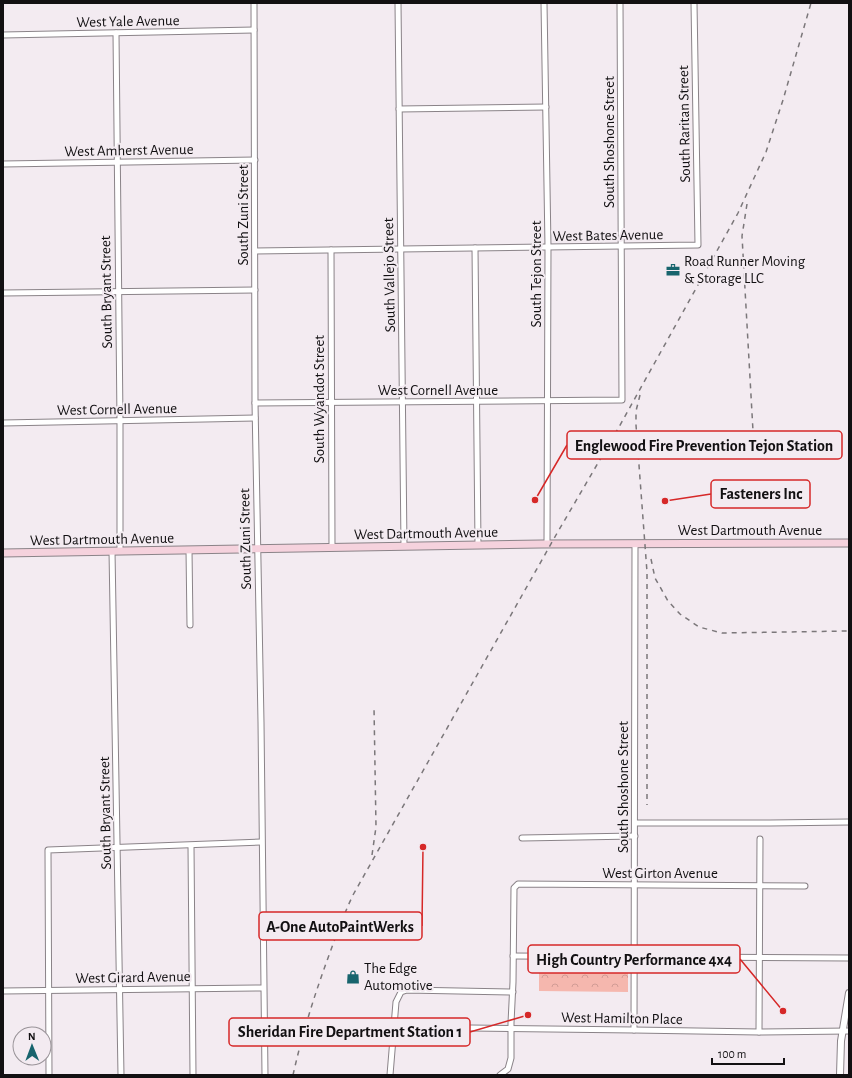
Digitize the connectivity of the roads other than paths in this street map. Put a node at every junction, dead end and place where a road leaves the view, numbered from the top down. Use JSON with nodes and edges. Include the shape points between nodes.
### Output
{"nodes":[{"id":1,"x":254,"y":3,"type":"edge"},
{"id":2,"x":398,"y":3,"type":"edge"},
{"id":3,"x":544,"y":3,"type":"edge"},
{"id":4,"x":620,"y":3,"type":"edge"},
{"id":5,"x":694,"y":3,"type":"edge"},
{"id":6,"x":254,"y":30,"type":"junction"},
{"id":7,"x":116,"y":33,"type":"junction"},
{"id":8,"x":3,"y":35,"type":"edge"},
{"id":9,"x":546,"y":107,"type":"junction"},
{"id":10,"x":399,"y":109,"type":"junction"},
{"id":11,"x":255,"y":160,"type":"junction"},
{"id":12,"x":117,"y":162,"type":"junction"},
{"id":13,"x":3,"y":164,"type":"edge"},
{"id":14,"x":698,"y":245,"type":"joint"},
{"id":15,"x":621,"y":246,"type":"junction"},
{"id":16,"x":475,"y":248,"type":"junction"},
{"id":17,"x":548,"y":248,"type":"junction"},
{"id":18,"x":401,"y":249,"type":"junction"},
{"id":19,"x":330,"y":250,"type":"junction"},
{"id":20,"x":255,"y":251,"type":"junction"},
{"id":21,"x":255,"y":290,"type":"junction"},
{"id":22,"x":119,"y":291,"type":"junction"},
{"id":23,"x":3,"y":293,"type":"edge"},
{"id":24,"x":622,"y":400,"type":"joint"},
{"id":25,"x":476,"y":401,"type":"junction"},
{"id":26,"x":548,"y":401,"type":"junction"},
{"id":27,"x":331,"y":402,"type":"junction"},
{"id":28,"x":403,"y":402,"type":"junction"},
{"id":29,"x":255,"y":403,"type":"junction"},
{"id":30,"x":255,"y":418,"type":"junction"},
{"id":31,"x":120,"y":422,"type":"junction"},
{"id":32,"x":3,"y":423,"type":"edge"},
{"id":33,"x":849,"y":543,"type":"edge"},
{"id":34,"x":547,"y":544,"type":"junction"},
{"id":35,"x":635,"y":544,"type":"junction"},
{"id":36,"x":478,"y":545,"type":"junction"},
{"id":37,"x":404,"y":546,"type":"junction"},
{"id":38,"x":257,"y":548,"type":"junction"},
{"id":39,"x":332,"y":548,"type":"junction"},
{"id":40,"x":189,"y":550,"type":"junction"},
{"id":41,"x":112,"y":551,"type":"junction"},
{"id":42,"x":120,"y":551,"type":"junction"},
{"id":43,"x":3,"y":553,"type":"edge"},
{"id":44,"x":190,"y":625,"type":"dead end"},
{"id":45,"x":849,"y":822,"type":"edge"},
{"id":46,"x":635,"y":823,"type":"junction"},
{"id":47,"x":635,"y":836,"type":"junction"},
{"id":48,"x":522,"y":838,"type":"dead end"},
{"id":49,"x":760,"y":839,"type":"dead end"},
{"id":50,"x":261,"y":842,"type":"junction"},
{"id":51,"x":191,"y":846,"type":"junction"},
{"id":52,"x":118,"y":847,"type":"junction"},
{"id":53,"x":635,"y":885,"type":"junction"},
{"id":54,"x":760,"y":886,"type":"junction"},
{"id":55,"x":805,"y":886,"type":"dead end"},
{"id":56,"x":513,"y":956,"type":"junction"},
{"id":57,"x":634,"y":956,"type":"junction"},
{"id":58,"x":760,"y":958,"type":"junction"},
{"id":59,"x":849,"y":958,"type":"edge"},
{"id":60,"x":192,"y":988,"type":"junction"},
{"id":61,"x":263,"y":988,"type":"junction"},
{"id":62,"x":120,"y":989,"type":"junction"},
{"id":63,"x":3,"y":991,"type":"edge"},
{"id":64,"x":48,"y":991,"type":"junction"},
{"id":65,"x":513,"y":992,"type":"junction"},
{"id":66,"x":849,"y":993,"type":"edge"},
{"id":67,"x":394,"y":1027,"type":"junction"},
{"id":68,"x":511,"y":1029,"type":"junction"},
{"id":69,"x":634,"y":1030,"type":"junction"},
{"id":70,"x":846,"y":1031,"type":"edge"},
{"id":71,"x":759,"y":1032,"type":"junction"},
{"id":72,"x":501,"y":1074,"type":"edge"},
{"id":73,"x":49,"y":1075,"type":"edge"},
{"id":74,"x":122,"y":1075,"type":"edge"},
{"id":75,"x":193,"y":1075,"type":"edge"},
{"id":76,"x":265,"y":1075,"type":"edge"},
{"id":77,"x":390,"y":1075,"type":"edge"},
{"id":78,"x":840,"y":1075,"type":"edge"}],
"edges":[{"from":1,"to":6,"type":"street","name":"South Zuni Street"},
{"from":2,"to":10,"type":"street","name":"South Vallejo Street"},
{"from":3,"to":9,"type":"street","name":"South Tejon Street"},
{"from":4,"to":15,"type":"street","name":"South Shoshone Street"},
{"from":5,"to":14,"type":"street","name":"South Raritan Street"},
{"from":6,"to":7,"type":"street","name":"West Yale Avenue"},
{"from":6,"to":11,"type":"street","name":"South Zuni Street"},
{"from":7,"to":8,"type":"street","name":"West Yale Avenue"},
{"from":7,"to":12,"type":"street","name":"South Bryant Street"},
{"from":9,"to":10,"type":"street"},
{"from":9,"to":17,"type":"street","name":"South Tejon Street"},
{"from":10,"to":18,"type":"street","name":"South Vallejo Street"},
{"from":11,"to":12,"type":"street","name":"West Amherst Avenue"},
{"from":11,"to":20,"type":"street","name":"South Zuni Street"},
{"from":12,"to":13,"type":"street","name":"West Amherst Avenue"},
{"from":12,"to":22,"type":"street","name":"South Bryant Street"},
{"from":14,"to":15,"type":"street","name":"West Bates Avenue"},
{"from":15,"to":17,"type":"street","name":"West Bates Avenue"},
{"from":15,"to":24,"type":"street","name":"South Shoshone Street"},
{"from":16,"to":17,"type":"street","name":"West Bates Avenue"},
{"from":16,"to":18,"type":"street","name":"West Bates Avenue"},
{"from":16,"to":25,"type":"street"},
{"from":17,"to":26,"type":"street","name":"South Tejon Street"},
{"from":18,"to":19,"type":"street","name":"West Bates Avenue"},
{"from":18,"to":28,"type":"street","name":"South Vallejo Street"},
{"from":19,"to":20,"type":"street","name":"West Bates Avenue"},
{"from":19,"to":27,"type":"street","name":"South Wyandot Street"},
{"from":20,"to":21,"type":"street","name":"South Zuni Street"},
{"from":21,"to":22,"type":"street"},
{"from":21,"to":29,"type":"street","name":"South Zuni Street"},
{"from":22,"to":23,"type":"street"},
{"from":22,"to":31,"type":"street","name":"South Bryant Street"},
{"from":24,"to":26,"type":"street","name":"West Cornell Avenue"},
{"from":25,"to":26,"type":"street","name":"West Cornell Avenue"},
{"from":25,"to":28,"type":"street","name":"West Cornell Avenue"},
{"from":25,"to":36,"type":"street"},
{"from":26,"to":34,"type":"street","name":"South Tejon Street"},
{"from":27,"to":28,"type":"street","name":"West Cornell Avenue"},
{"from":27,"to":29,"type":"street","name":"West Cornell Avenue"},
{"from":27,"to":39,"type":"street","name":"South Wyandot Street"},
{"from":28,"to":37,"type":"street","name":"South Vallejo Street"},
{"from":29,"to":30,"type":"street","name":"South Zuni Street"},
{"from":30,"to":31,"type":"street","name":"West Cornell Avenue"},
{"from":30,"to":38,"type":"street","name":"South Zuni Street"},
{"from":31,"to":32,"type":"street","name":"West Cornell Avenue"},
{"from":31,"to":42,"type":"street","name":"South Bryant Street"},
{"from":33,"to":35,"type":"main road","name":"West Dartmouth Avenue"},
{"from":34,"to":35,"type":"main road","name":"West Dartmouth Avenue"},
{"from":34,"to":36,"type":"main road","name":"West Dartmouth Avenue"},
{"from":35,"to":46,"type":"street","name":"South Shoshone Street"},
{"from":36,"to":37,"type":"main road","name":"West Dartmouth Avenue"},
{"from":37,"to":39,"type":"main road","name":"West Dartmouth Avenue"},
{"from":38,"to":39,"type":"main road","name":"West Dartmouth Avenue"},
{"from":38,"to":40,"type":"main road","name":"West Dartmouth Avenue"},
{"from":38,"to":50,"type":"street","name":"South Zuni Street"},
{"from":40,"to":42,"type":"main road","name":"West Dartmouth Avenue"},
{"from":40,"to":44,"type":"street"},
{"from":41,"to":42,"type":"main road","name":"West Dartmouth Avenue"},
{"from":41,"to":43,"type":"main road","name":"West Dartmouth Avenue"},
{"from":41,"to":52,"type":"street","name":"South Bryant Street"},
{"from":45,"to":46,"type":"street"},
{"from":46,"to":47,"type":"street","name":"South Shoshone Street"},
{"from":47,"to":48,"type":"street"},
{"from":47,"to":53,"type":"street","name":"South Shoshone Street"},
{"from":49,"to":54,"type":"street"},
{"from":50,"to":51,"type":"street"},
{"from":50,"to":61,"type":"street","name":"South Zuni Street"},
{"from":51,"to":52,"type":"street"},
{"from":51,"to":60,"type":"street"},
{"from":52,"to":62,"type":"street","name":"South Bryant Street"},
{"from":52,"to":64,"type":"street","via":[[48,850]]},
{"from":53,"to":54,"type":"street","name":"West Girton Avenue"},
{"from":53,"to":56,"type":"street","name":"West Girton Avenue","via":[[515,885]]},
{"from":53,"to":57,"type":"street","name":"South Shoshone Street"},
{"from":54,"to":55,"type":"street","name":"West Girton Avenue"},
{"from":54,"to":58,"type":"street"},
{"from":56,"to":57,"type":"street"},
{"from":56,"to":65,"type":"street"},
{"from":57,"to":58,"type":"street"},
{"from":57,"to":69,"type":"street","name":"South Shoshone Street"},
{"from":58,"to":59,"type":"street"},
{"from":58,"to":71,"type":"street"},
{"from":60,"to":61,"type":"street","name":"West Girard Avenue"},
{"from":60,"to":62,"type":"street","name":"West Girard Avenue"},
{"from":60,"to":75,"type":"street"},
{"from":61,"to":76,"type":"street","name":"South Zuni Street"},
{"from":62,"to":64,"type":"street","name":"West Girard Avenue"},
{"from":62,"to":74,"type":"street","name":"South Bryant Street"},
{"from":63,"to":64,"type":"street","name":"West Girard Avenue"},
{"from":64,"to":73,"type":"street"},
{"from":65,"to":67,"type":"street","via":[[404,991],[397,997]]},
{"from":65,"to":68,"type":"street"},
{"from":66,"to":70,"type":"street"},
{"from":67,"to":68,"type":"street","name":"West Hamilton Place"},
{"from":67,"to":77,"type":"street"},
{"from":68,"to":69,"type":"street","name":"West Hamilton Place"},
{"from":68,"to":72,"type":"street","via":[[510,1062],[508,1069]]},
{"from":69,"to":71,"type":"street","name":"West Hamilton Place"},
{"from":70,"to":71,"type":"street","name":"West Hamilton Place"},
{"from":70,"to":78,"type":"street","via":[[841,1041]]}]}
